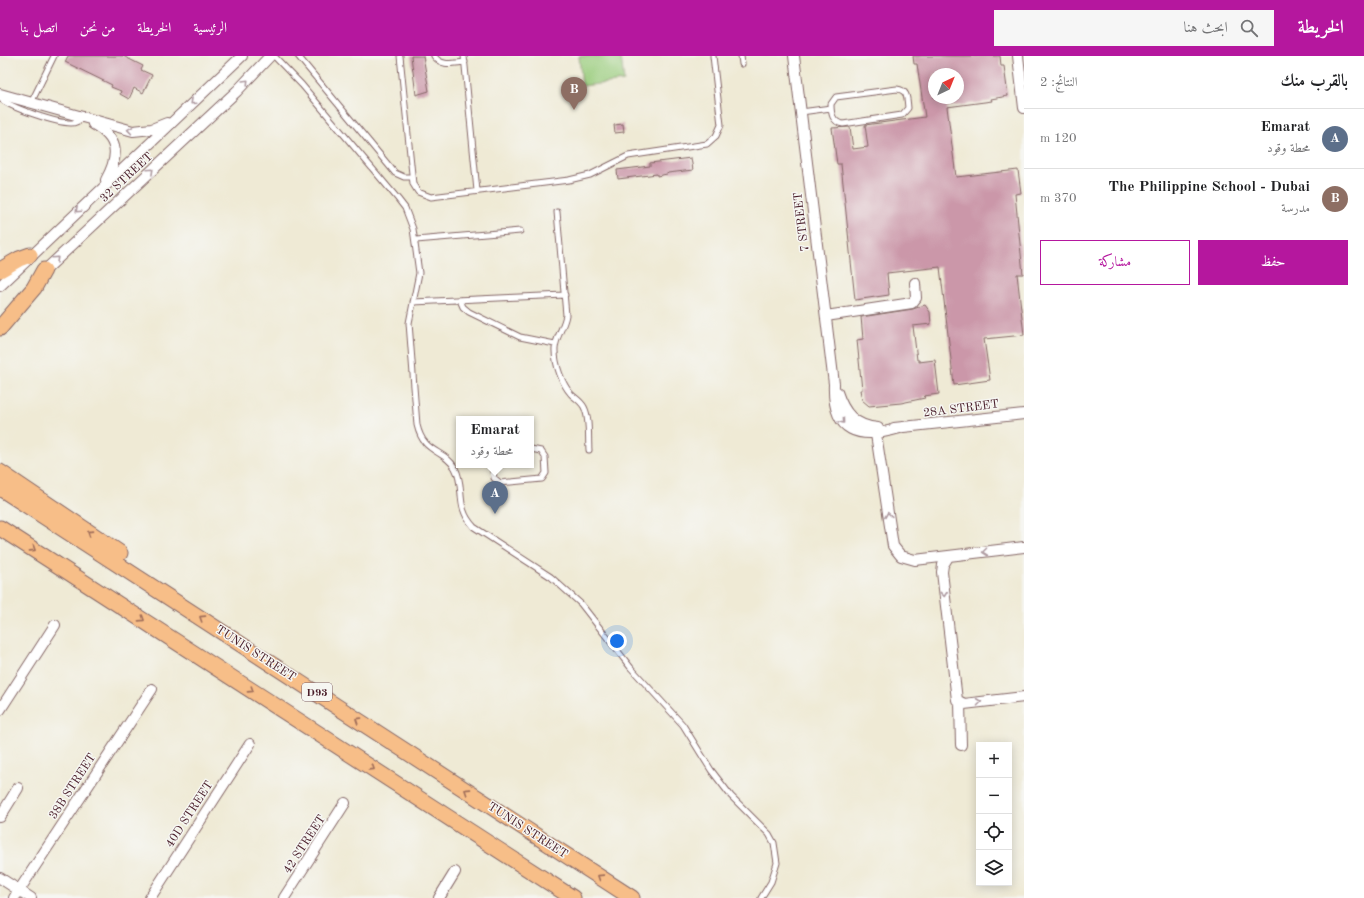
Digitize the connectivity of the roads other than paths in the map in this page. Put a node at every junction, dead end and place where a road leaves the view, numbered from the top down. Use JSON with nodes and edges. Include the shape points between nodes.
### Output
{"nodes":[{"id":1,"x":54,"y":56,"type":"edge"},
{"id":2,"x":242,"y":56,"type":"edge"},
{"id":3,"x":270,"y":56,"type":"edge"},
{"id":4,"x":274,"y":56,"type":"edge"},
{"id":5,"x":298,"y":56,"type":"edge"},
{"id":6,"x":400,"y":56,"type":"edge"},
{"id":7,"x":434,"y":56,"type":"edge"},
{"id":8,"x":464,"y":56,"type":"edge"},
{"id":9,"x":713,"y":56,"type":"edge"},
{"id":10,"x":741,"y":56,"type":"edge"},
{"id":11,"x":794,"y":56,"type":"edge"},
{"id":12,"x":1018,"y":56,"type":"edge"},
{"id":13,"x":465,"y":62,"type":"junction"},
{"id":14,"x":742,"y":64,"type":"dead end"},
{"id":15,"x":0,"y":98,"type":"edge"},
{"id":16,"x":2,"y":100,"type":"edge"},
{"id":17,"x":31,"y":103,"type":"junction"},
{"id":18,"x":831,"y":108,"type":"junction"},
{"id":19,"x":1024,"y":108,"type":"edge"},
{"id":20,"x":801,"y":112,"type":"junction"},
{"id":21,"x":179,"y":116,"type":"junction"},
{"id":22,"x":82,"y":118,"type":"junction"},
{"id":23,"x":412,"y":177,"type":"junction"},
{"id":24,"x":102,"y":188,"type":"junction"},
{"id":25,"x":477,"y":191,"type":"junction"},
{"id":26,"x":557,"y":212,"type":"dead end"},
{"id":27,"x":520,"y":231,"type":"dead end"},
{"id":28,"x":416,"y":240,"type":"junction"},
{"id":29,"x":30,"y":255,"type":"junction"},
{"id":30,"x":0,"y":270,"type":"edge"},
{"id":31,"x":44,"y":270,"type":"junction"},
{"id":32,"x":915,"y":283,"type":"dead end"},
{"id":33,"x":0,"y":286,"type":"edge"},
{"id":34,"x":565,"y":295,"type":"junction"},
{"id":35,"x":460,"y":300,"type":"junction"},
{"id":36,"x":413,"y":302,"type":"junction"},
{"id":37,"x":826,"y":316,"type":"junction"},
{"id":38,"x":0,"y":318,"type":"edge"},
{"id":39,"x":0,"y":328,"type":"edge"},
{"id":40,"x":555,"y":344,"type":"junction"},
{"id":41,"x":834,"y":384,"type":"junction"},
{"id":42,"x":1024,"y":414,"type":"edge"},
{"id":43,"x":900,"y":428,"type":"junction"},
{"id":44,"x":876,"y":434,"type":"junction"},
{"id":45,"x":534,"y":450,"type":"edge"},
{"id":46,"x":590,"y":450,"type":"dead end"},
{"id":47,"x":452,"y":464,"type":"junction"},
{"id":48,"x":456,"y":464,"type":"edge"},
{"id":49,"x":492,"y":468,"type":"edge"},
{"id":50,"x":0,"y":472,"type":"edge"},
{"id":51,"x":0,"y":488,"type":"edge"},
{"id":52,"x":0,"y":528,"type":"edge"},
{"id":53,"x":1024,"y":547,"type":"edge"},
{"id":54,"x":948,"y":557,"type":"junction"},
{"id":55,"x":164,"y":593,"type":"junction"},
{"id":56,"x":55,"y":625,"type":"dead end"},
{"id":57,"x":152,"y":689,"type":"dead end"},
{"id":58,"x":1024,"y":697,"type":"edge"},
{"id":59,"x":960,"y":702,"type":"junction"},
{"id":60,"x":0,"y":710,"type":"edge"},
{"id":61,"x":250,"y":744,"type":"dead end"},
{"id":62,"x":961,"y":745,"type":"dead end"},
{"id":63,"x":18,"y":788,"type":"dead end"},
{"id":64,"x":345,"y":804,"type":"dead end"},
{"id":65,"x":0,"y":817,"type":"edge"},
{"id":66,"x":455,"y":872,"type":"dead end"},
{"id":67,"x":0,"y":878,"type":"edge"},
{"id":68,"x":16,"y":894,"type":"edge"},
{"id":69,"x":31,"y":898,"type":"edge"},
{"id":70,"x":150,"y":898,"type":"edge"},
{"id":71,"x":284,"y":898,"type":"edge"},
{"id":72,"x":438,"y":898,"type":"edge"},
{"id":73,"x":573,"y":898,"type":"edge"},
{"id":74,"x":632,"y":898,"type":"edge"},
{"id":75,"x":761,"y":898,"type":"edge"}],
"edges":[{"from":1,"to":17,"type":"lane"},
{"from":2,"to":21,"type":"street","name":"32 STREET","one_way":true},
{"from":31,"to":3,"type":"street","name":"32 STREET","one_way":true,"via":[[237,91]]},
{"from":4,"to":28,"type":"lane","via":[[302,85],[398,199],[410,218]]},
{"from":5,"to":23,"type":"lane","via":[[395,173]]},
{"from":6,"to":23,"type":"lane"},
{"from":7,"to":13,"type":"lane","via":[[445,64]]},
{"from":8,"to":13,"type":"lane"},
{"from":9,"to":25,"type":"lane","via":[[721,125],[716,136],[707,144],[628,156],[590,176]]},
{"from":10,"to":14,"type":"lane"},
{"from":11,"to":20,"type":"street","name":"7 STREET"},
{"from":12,"to":19,"type":"street"},
{"from":13,"to":25,"type":"lane"},
{"from":15,"to":16,"type":"lane"},
{"from":16,"to":17,"type":"street"},
{"from":16,"to":22,"type":"lane","via":[[17,108],[69,123]]},
{"from":17,"to":22,"type":"street"},
{"from":18,"to":18,"type":"lane","via":[[834,119],[843,124],[902,115],[908,108],[907,94],[897,89],[840,96],[833,99]]},
{"from":18,"to":20,"type":"lane"},
{"from":20,"to":37,"type":"street","name":"7 STREET"},
{"from":21,"to":22,"type":"street","one_way":true,"via":[[161,126],[143,131],[123,129]]},
{"from":21,"to":24,"type":"street","name":"32 STREET"},
{"from":22,"to":24,"type":"street","via":[[104,131],[114,146],[114,163]]},
{"from":23,"to":25,"type":"lane","via":[[415,188],[426,197]]},
{"from":24,"to":29,"type":"street","name":"32 STREET","one_way":true},
{"from":26,"to":34,"type":"lane"},
{"from":27,"to":28,"type":"lane"},
{"from":28,"to":36,"type":"lane","via":[[419,273]]},
{"from":29,"to":30,"type":"main road"},
{"from":29,"to":33,"type":"street","name":"32 STREET"},
{"from":31,"to":38,"type":"street","name":"32 STREET"},
{"from":31,"to":39,"type":"main road","via":[[27,296]]},
{"from":32,"to":37,"type":"street","via":[[916,298],[912,304]]},
{"from":34,"to":35,"type":"lane"},
{"from":34,"to":40,"type":"lane","via":[[565,320]]},
{"from":35,"to":36,"type":"lane"},
{"from":35,"to":40,"type":"lane","via":[[468,312],[516,335]]},
{"from":36,"to":47,"type":"lane","via":[[409,323],[418,432],[426,445]]},
{"from":37,"to":41,"type":"street","name":"7 STREET"},
{"from":40,"to":46,"type":"lane","via":[[555,357],[566,386],[586,411]]},
{"from":41,"to":43,"type":"street","name":"28A STREET","via":[[845,411],[858,424],[877,428]]},
{"from":41,"to":44,"type":"street","name":"28A STREET","one_way":true,"via":[[834,405],[842,422],[856,432]]},
{"from":42,"to":43,"type":"street","name":"28A STREET"},
{"from":43,"to":44,"type":"street","name":"28A STREET"},
{"from":54,"to":44,"type":"street","one_way":true,"via":[[910,560],[894,549]]},
{"from":45,"to":49,"type":"lane","via":[[541,451],[545,457],[546,473],[542,479],[500,483],[494,478]]},
{"from":47,"to":48,"type":"lane"},
{"from":47,"to":75,"type":"lane","via":[[457,474],[462,509],[469,521],[480,531],[551,577],[581,604],[631,668],[683,725],[731,796],[769,834],[774,843],[777,863],[771,882]]},
{"from":55,"to":50,"type":"main road","one_way":true,"via":[[123,555]]},
{"from":51,"to":55,"type":"main road","name":"TUNIS STREET","number":"D93"},
{"from":52,"to":73,"type":"main road","one_way":true},
{"from":53,"to":54,"type":"street","one_way":true},
{"from":54,"to":59,"type":"street","one_way":true,"via":[[942,572],[955,694]]},
{"from":74,"to":55,"type":"main road","name":"TUNIS STREET","number":"D93","one_way":true},
{"from":56,"to":60,"type":"street"},
{"from":57,"to":68,"type":"street","name":"38B STREET"},
{"from":59,"to":58,"type":"street","one_way":true,"via":[[964,704]]},
{"from":59,"to":62,"type":"street"},
{"from":61,"to":70,"type":"street","name":"40D STREET"},
{"from":63,"to":65,"type":"street"},
{"from":64,"to":71,"type":"street","name":"42 STREET"},
{"from":66,"to":72,"type":"street"},
{"from":67,"to":68,"type":"street"},
{"from":68,"to":69,"type":"street"}]}
